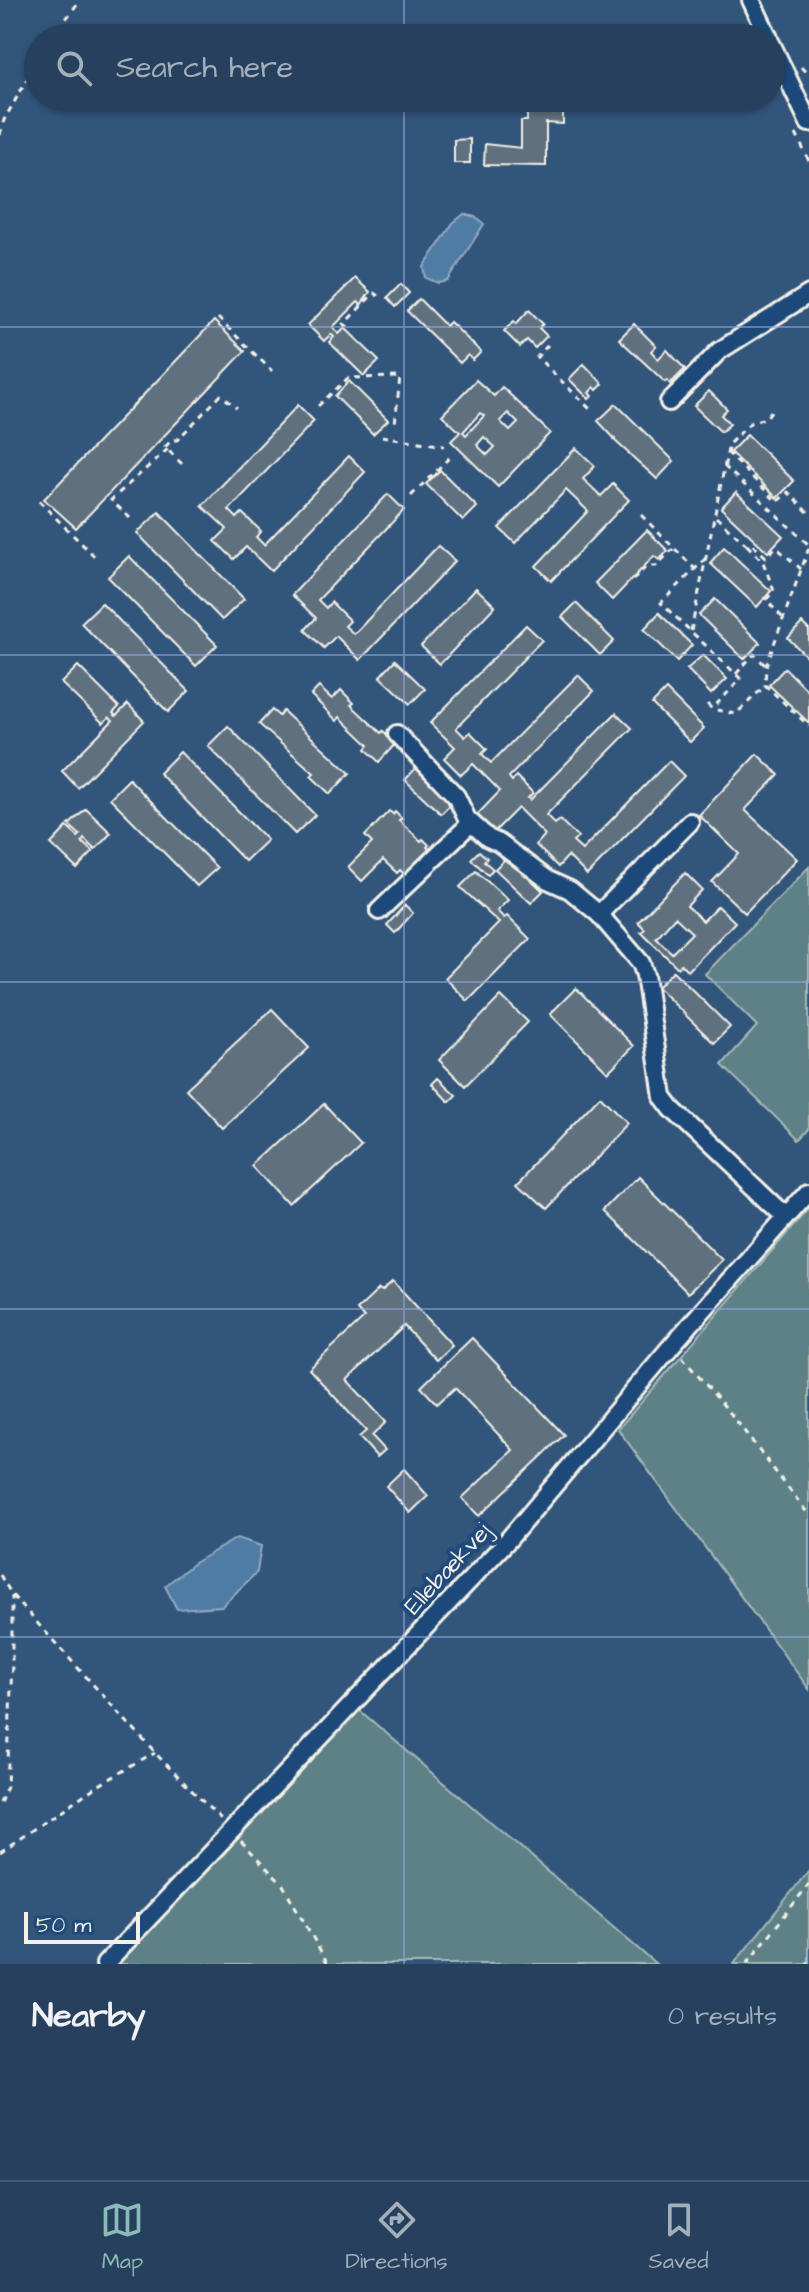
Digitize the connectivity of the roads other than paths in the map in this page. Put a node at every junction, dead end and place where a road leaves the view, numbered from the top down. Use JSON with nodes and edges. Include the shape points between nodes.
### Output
{"nodes":[{"id":1,"x":751,"y":0,"type":"edge"},
{"id":2,"x":762,"y":24,"type":"edge"},
{"id":3,"x":785,"y":72,"type":"edge"},
{"id":4,"x":809,"y":123,"type":"edge"},
{"id":5,"x":809,"y":294,"type":"edge"},
{"id":6,"x":669,"y":402,"type":"dead end"},
{"id":7,"x":397,"y":734,"type":"dead end"},
{"id":8,"x":690,"y":822,"type":"dead end"},
{"id":9,"x":471,"y":823,"type":"junction"},
{"id":10,"x":379,"y":911,"type":"dead end"},
{"id":11,"x":599,"y":914,"type":"junction"},
{"id":12,"x":809,"y":1191,"type":"edge"},
{"id":13,"x":785,"y":1216,"type":"junction"},
{"id":14,"x":105,"y":1964,"type":"edge"}],
"edges":[{"from":1,"to":2,"type":"street"},
{"from":3,"to":4,"type":"street"},
{"from":5,"to":6,"type":"street","via":[[719,351]]},
{"from":7,"to":9,"type":"street","via":[[456,796]]},
{"from":8,"to":11,"type":"street"},
{"from":9,"to":10,"type":"street"},
{"from":9,"to":11,"type":"street"},
{"from":11,"to":13,"type":"street","via":[[641,963],[663,1097]]},
{"from":12,"to":13,"type":"street","name":"Ellebækvej"},
{"from":13,"to":14,"type":"street","name":"Ellebækvej","via":[[508,1540]]}]}
